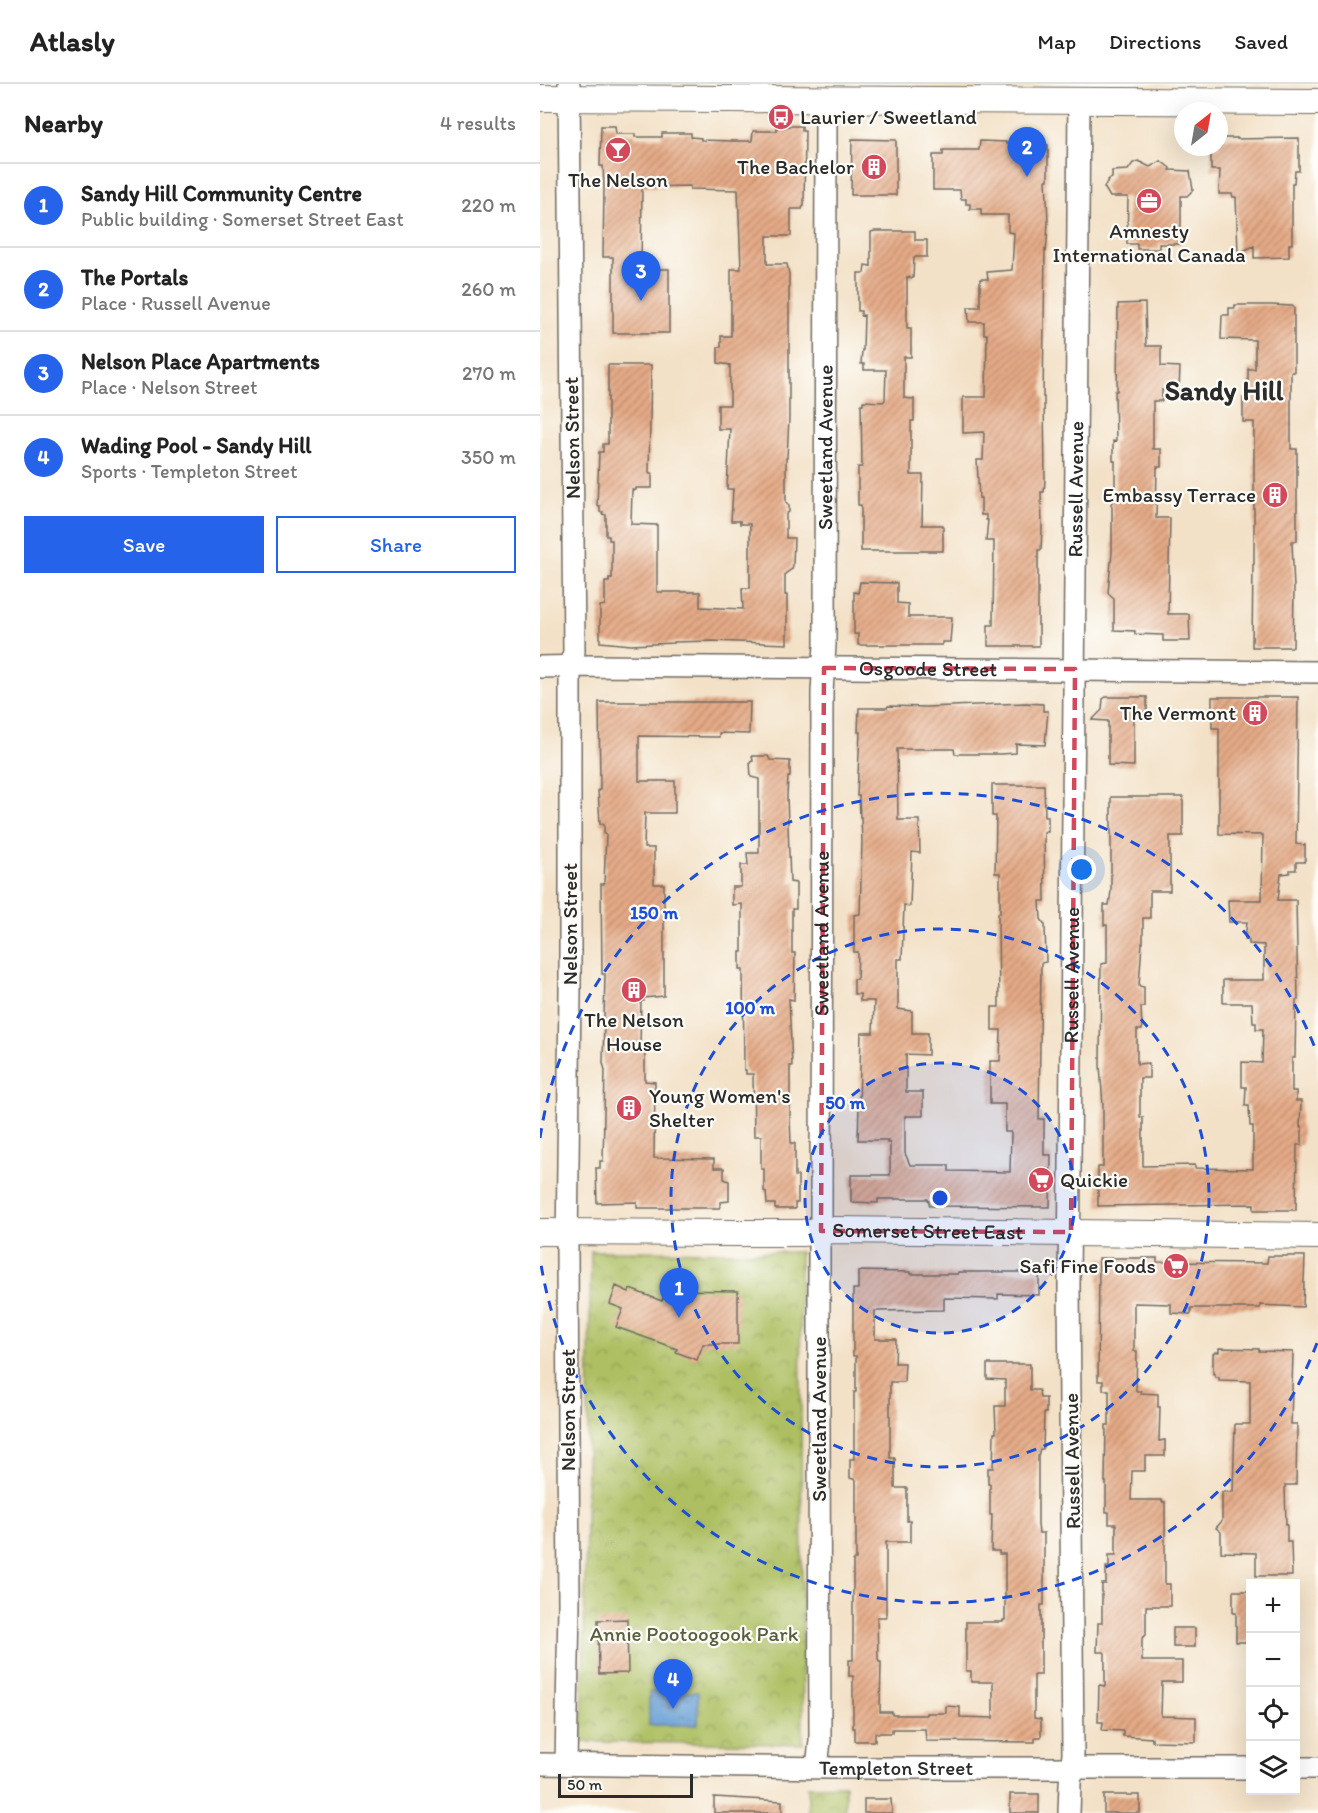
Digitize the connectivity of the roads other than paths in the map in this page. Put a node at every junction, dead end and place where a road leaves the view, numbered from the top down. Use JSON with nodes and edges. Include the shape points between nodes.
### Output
{"nodes":[{"id":1,"x":569,"y":91,"type":"edge"},
{"id":2,"x":958,"y":92,"type":"edge"},
{"id":3,"x":540,"y":98,"type":"edge"},
{"id":4,"x":829,"y":100,"type":"junction"},
{"id":5,"x":1079,"y":101,"type":"junction"},
{"id":6,"x":1318,"y":102,"type":"edge"},
{"id":7,"x":540,"y":667,"type":"edge"},
{"id":8,"x":570,"y":667,"type":"junction"},
{"id":9,"x":824,"y":668,"type":"junction"},
{"id":10,"x":1075,"y":669,"type":"junction"},
{"id":11,"x":1318,"y":672,"type":"edge"},
{"id":12,"x":821,"y":1231,"type":"junction"},
{"id":13,"x":540,"y":1232,"type":"edge"},
{"id":14,"x":568,"y":1232,"type":"junction"},
{"id":15,"x":1071,"y":1232,"type":"junction"},
{"id":16,"x":1318,"y":1236,"type":"edge"},
{"id":17,"x":540,"y":1764,"type":"edge"},
{"id":18,"x":566,"y":1764,"type":"junction"},
{"id":19,"x":817,"y":1767,"type":"junction"},
{"id":20,"x":1246,"y":1768,"type":"edge"},
{"id":21,"x":1300,"y":1768,"type":"edge"},
{"id":22,"x":1318,"y":1768,"type":"edge"},
{"id":23,"x":1072,"y":1769,"type":"junction"},
{"id":24,"x":1069,"y":1813,"type":"edge"}],
"edges":[{"from":1,"to":3,"type":"street"},
{"from":1,"to":4,"type":"street"},
{"from":1,"to":8,"type":"street","name":"Nelson Street","via":[[574,652]]},
{"from":2,"to":4,"type":"street"},
{"from":2,"to":5,"type":"street"},
{"from":4,"to":9,"type":"street","name":"Sweetland Avenue"},
{"from":5,"to":6,"type":"street"},
{"from":5,"to":10,"type":"street","name":"Russell Avenue"},
{"from":7,"to":8,"type":"street","name":"Osgoode Street"},
{"from":8,"to":9,"type":"street","name":"Osgoode Street"},
{"from":8,"to":14,"type":"street","name":"Nelson Street"},
{"from":9,"to":10,"type":"street","name":"Osgoode Street"},
{"from":9,"to":12,"type":"street","name":"Sweetland Avenue"},
{"from":10,"to":11,"type":"street","name":"Osgoode Street"},
{"from":10,"to":15,"type":"street","name":"Russell Avenue"},
{"from":12,"to":14,"type":"street","name":"Somerset Street East"},
{"from":12,"to":15,"type":"street","name":"Somerset Street East"},
{"from":12,"to":19,"type":"street","name":"Sweetland Avenue"},
{"from":13,"to":14,"type":"street","name":"Somerset Street East"},
{"from":14,"to":18,"type":"street","name":"Nelson Street"},
{"from":15,"to":16,"type":"street","name":"Somerset Street East"},
{"from":15,"to":23,"type":"street","name":"Russell Avenue"},
{"from":17,"to":18,"type":"street","name":"Templeton Street"},
{"from":18,"to":19,"type":"street","name":"Templeton Street"},
{"from":19,"to":23,"type":"street","name":"Templeton Street"},
{"from":20,"to":23,"type":"street","name":"Templeton Street"},
{"from":21,"to":22,"type":"street"},
{"from":23,"to":24,"type":"street","name":"Russell Avenue"}]}
